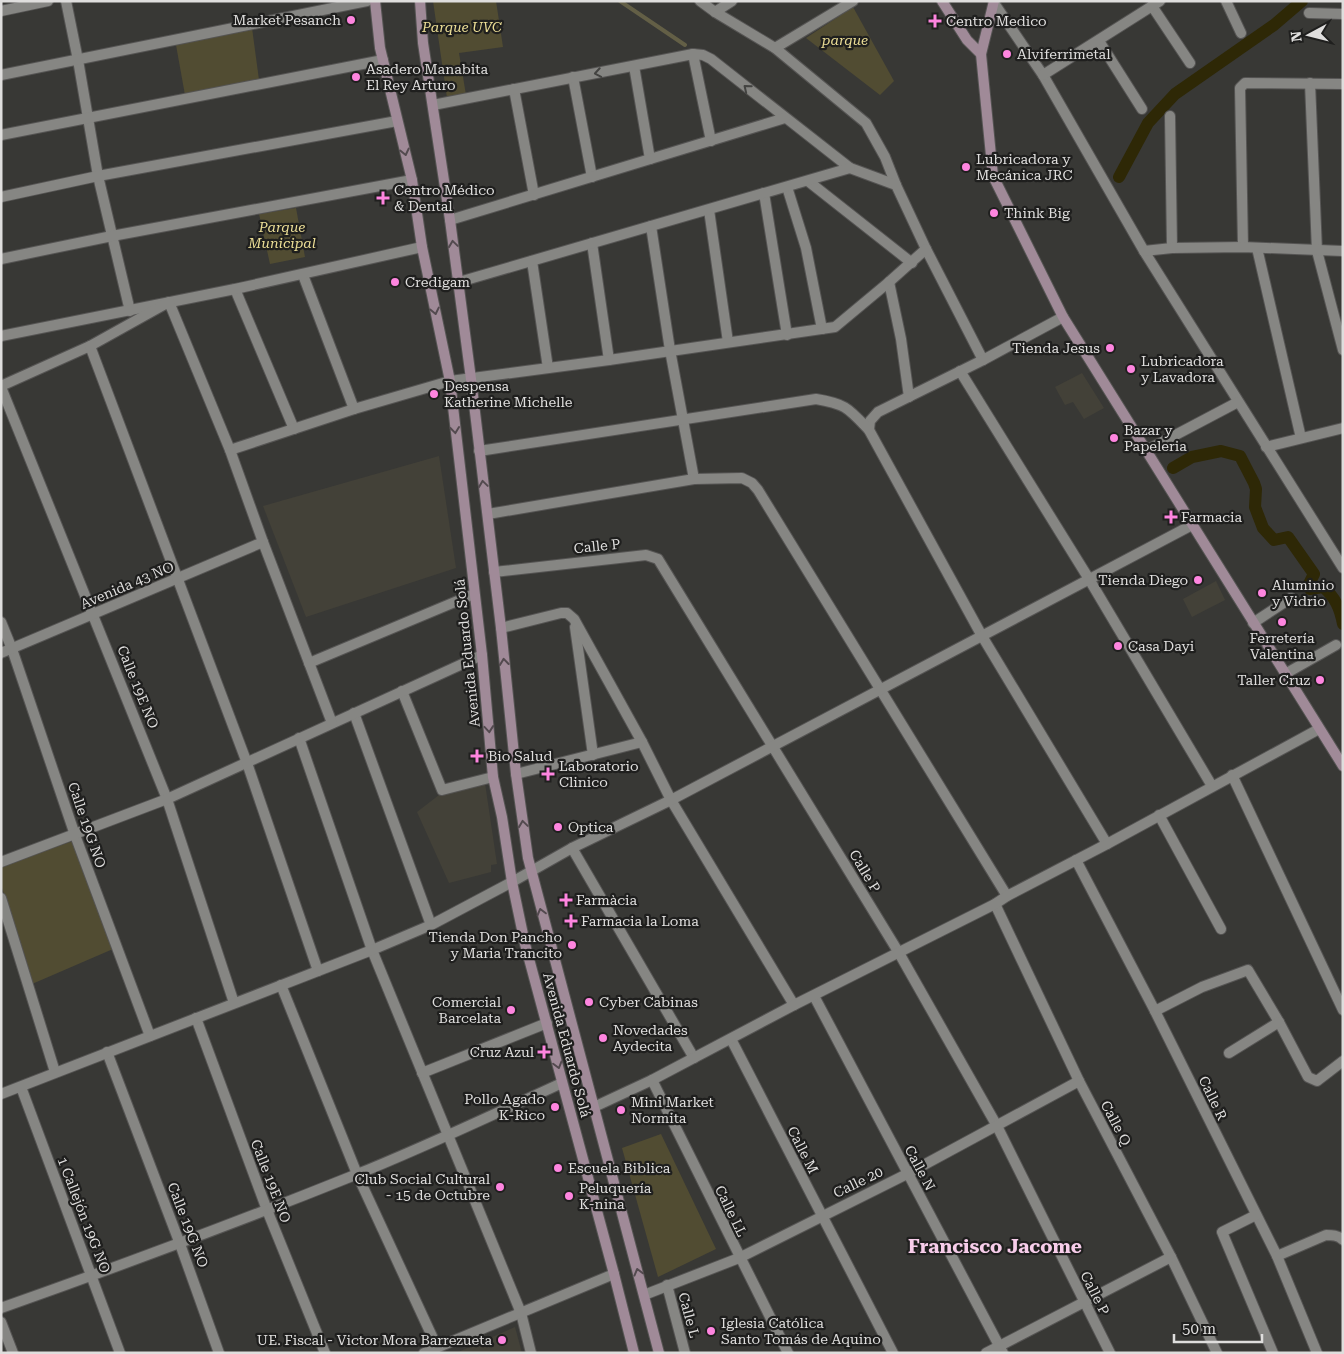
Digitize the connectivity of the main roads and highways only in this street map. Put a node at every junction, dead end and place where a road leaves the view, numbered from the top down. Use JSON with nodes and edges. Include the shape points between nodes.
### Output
{"nodes":[{"id":1,"x":375,"y":1,"type":"edge"},
{"id":2,"x":420,"y":1,"type":"edge"},
{"id":3,"x":942,"y":1,"type":"edge"},
{"id":4,"x":994,"y":2,"type":"edge"},
{"id":5,"x":981,"y":54,"type":"junction"},
{"id":6,"x":1343,"y":766,"type":"edge"},
{"id":7,"x":634,"y":1353,"type":"edge"},
{"id":8,"x":660,"y":1353,"type":"edge"}],
"edges":[{"from":1,"to":7,"type":"main road","name":"Avenida Eduardo Solá","one_way":true,"via":[[383,60],[412,180],[422,247],[450,381],[493,777],[512,882],[525,944]]},
{"from":8,"to":2,"type":"main road","name":"Avenida Eduardo Solá","one_way":true,"via":[[531,872],[516,774],[471,380],[423,43]]},
{"from":3,"to":5,"type":"main road","via":[[967,40]]},
{"from":4,"to":5,"type":"main road"},
{"from":5,"to":6,"type":"main road","via":[[993,176],[1063,317]]}]}
